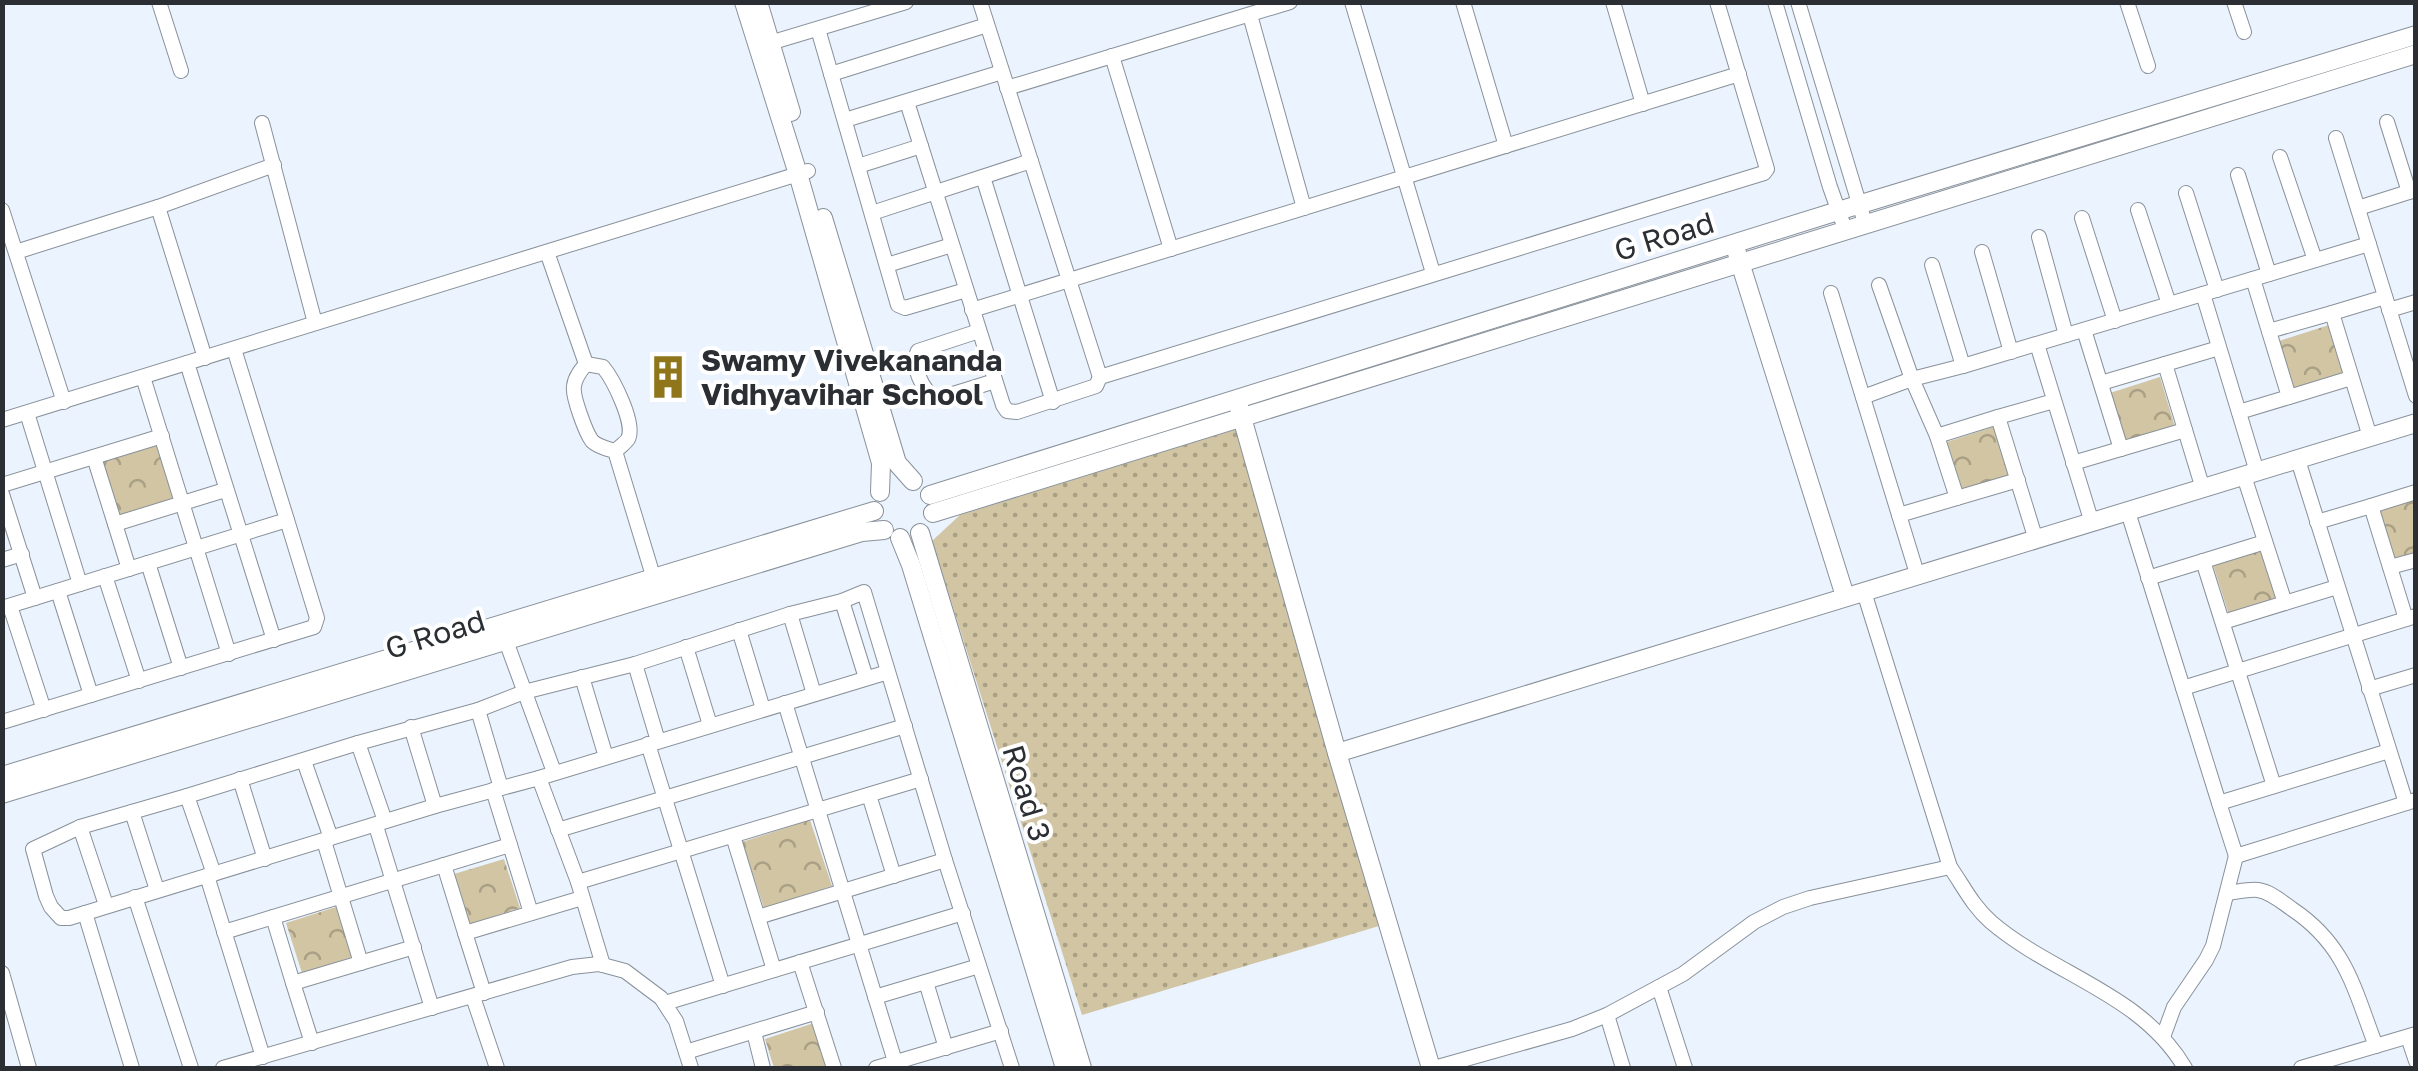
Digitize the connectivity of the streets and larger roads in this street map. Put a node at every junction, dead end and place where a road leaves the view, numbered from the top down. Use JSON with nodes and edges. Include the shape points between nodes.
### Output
{"nodes":[{"id":1,"x":159,"y":2,"type":"edge"},
{"id":2,"x":744,"y":2,"type":"edge"},
{"id":3,"x":758,"y":2,"type":"edge"},
{"id":4,"x":906,"y":2,"type":"edge"},
{"id":5,"x":980,"y":2,"type":"edge"},
{"id":6,"x":1290,"y":2,"type":"edge"},
{"id":7,"x":1352,"y":2,"type":"edge"},
{"id":8,"x":1463,"y":2,"type":"edge"},
{"id":9,"x":1613,"y":2,"type":"edge"},
{"id":10,"x":1717,"y":2,"type":"edge"},
{"id":11,"x":1775,"y":2,"type":"edge"},
{"id":12,"x":1798,"y":2,"type":"edge"},
{"id":13,"x":2128,"y":2,"type":"edge"},
{"id":14,"x":2234,"y":2,"type":"edge"},
{"id":15,"x":1250,"y":15,"type":"junction"},
{"id":16,"x":987,"y":24,"type":"junction"},
{"id":17,"x":818,"y":29,"type":"junction"},
{"id":18,"x":2244,"y":32,"type":"dead end"},
{"id":19,"x":2416,"y":35,"type":"edge"},
{"id":20,"x":764,"y":45,"type":"junction"},
{"id":21,"x":2416,"y":54,"type":"edge"},
{"id":22,"x":1112,"y":56,"type":"junction"},
{"id":23,"x":2148,"y":66,"type":"dead end"},
{"id":24,"x":180,"y":71,"type":"dead end"},
{"id":25,"x":831,"y":74,"type":"junction"},
{"id":26,"x":1740,"y":74,"type":"junction"},
{"id":27,"x":1005,"y":80,"type":"junction"},
{"id":28,"x":907,"y":102,"type":"junction"},
{"id":29,"x":1643,"y":104,"type":"junction"},
{"id":30,"x":845,"y":120,"type":"junction"},
{"id":31,"x":2387,"y":122,"type":"dead end"},
{"id":32,"x":262,"y":123,"type":"dead end"},
{"id":33,"x":2336,"y":138,"type":"dead end"},
{"id":34,"x":920,"y":146,"type":"junction"},
{"id":35,"x":1506,"y":146,"type":"junction"},
{"id":36,"x":2280,"y":157,"type":"dead end"},
{"id":37,"x":1031,"y":161,"type":"junction"},
{"id":38,"x":274,"y":165,"type":"junction"},
{"id":39,"x":858,"y":166,"type":"junction"},
{"id":40,"x":803,"y":172,"type":"junction"},
{"id":41,"x":2238,"y":176,"type":"dead end"},
{"id":42,"x":983,"y":177,"type":"junction"},
{"id":43,"x":1404,"y":177,"type":"junction"},
{"id":44,"x":2412,"y":191,"type":"edge"},
{"id":45,"x":935,"y":192,"type":"junction"},
{"id":46,"x":2186,"y":193,"type":"dead end"},
{"id":47,"x":1859,"y":204,"type":"junction"},
{"id":48,"x":158,"y":207,"type":"junction"},
{"id":49,"x":1304,"y":208,"type":"junction"},
{"id":50,"x":2358,"y":208,"type":"junction"},
{"id":51,"x":2,"y":210,"type":"edge"},
{"id":52,"x":2138,"y":210,"type":"dead end"},
{"id":53,"x":1838,"y":211,"type":"junction"},
{"id":54,"x":872,"y":212,"type":"junction"},
{"id":55,"x":2082,"y":218,"type":"dead end"},
{"id":56,"x":1865,"y":223,"type":"junction"},
{"id":57,"x":1845,"y":229,"type":"junction"},
{"id":58,"x":2038,"y":236,"type":"dead end"},
{"id":59,"x":2369,"y":244,"type":"junction"},
{"id":60,"x":952,"y":245,"type":"junction"},
{"id":61,"x":1171,"y":249,"type":"junction"},
{"id":62,"x":16,"y":252,"type":"junction"},
{"id":63,"x":546,"y":252,"type":"junction"},
{"id":64,"x":1982,"y":252,"type":"dead end"},
{"id":65,"x":1736,"y":253,"type":"junction"},
{"id":66,"x":2315,"y":260,"type":"junction"},
{"id":67,"x":887,"y":265,"type":"junction"},
{"id":68,"x":1932,"y":265,"type":"dead end"},
{"id":69,"x":1434,"y":273,"type":"junction"},
{"id":70,"x":2270,"y":274,"type":"junction"},
{"id":71,"x":2254,"y":279,"type":"junction"},
{"id":72,"x":1069,"y":280,"type":"junction"},
{"id":73,"x":1879,"y":285,"type":"dead end"},
{"id":74,"x":966,"y":290,"type":"junction"},
{"id":75,"x":1831,"y":292,"type":"dead end"},
{"id":76,"x":2210,"y":292,"type":"junction"},
{"id":77,"x":1020,"y":295,"type":"junction"},
{"id":78,"x":2416,"y":302,"type":"edge"},
{"id":79,"x":2387,"y":303,"type":"junction"},
{"id":80,"x":2168,"y":304,"type":"junction"},
{"id":81,"x":972,"y":310,"type":"junction"},
{"id":82,"x":2332,"y":313,"type":"junction"},
{"id":83,"x":2116,"y":320,"type":"junction"},
{"id":84,"x":316,"y":324,"type":"junction"},
{"id":85,"x":2084,"y":330,"type":"junction"},
{"id":86,"x":979,"y":331,"type":"junction"},
{"id":87,"x":2270,"y":331,"type":"junction"},
{"id":88,"x":2066,"y":335,"type":"junction"},
{"id":89,"x":2036,"y":344,"type":"junction"},
{"id":90,"x":2219,"y":348,"type":"junction"},
{"id":91,"x":234,"y":349,"type":"junction"},
{"id":92,"x":2011,"y":352,"type":"junction"},
{"id":93,"x":205,"y":358,"type":"junction"},
{"id":94,"x":2410,"y":362,"type":"edge"},
{"id":95,"x":187,"y":363,"type":"junction"},
{"id":96,"x":586,"y":364,"type":"junction"},
{"id":97,"x":2164,"y":364,"type":"junction"},
{"id":98,"x":1963,"y":366,"type":"junction"},
{"id":99,"x":1100,"y":376,"type":"junction"},
{"id":100,"x":143,"y":377,"type":"junction"},
{"id":101,"x":2352,"y":378,"type":"junction"},
{"id":102,"x":1912,"y":380,"type":"junction"},
{"id":103,"x":995,"y":382,"type":"junction"},
{"id":104,"x":2101,"y":384,"type":"junction"},
{"id":105,"x":2290,"y":396,"type":"junction"},
{"id":106,"x":2416,"y":396,"type":"edge"},
{"id":107,"x":1863,"y":397,"type":"junction"},
{"id":108,"x":2054,"y":401,"type":"junction"},
{"id":109,"x":64,"y":402,"type":"junction"},
{"id":110,"x":1052,"y":402,"type":"junction"},
{"id":111,"x":1239,"y":408,"type":"junction"},
{"id":112,"x":2239,"y":412,"type":"junction"},
{"id":113,"x":26,"y":413,"type":"junction"},
{"id":114,"x":1998,"y":417,"type":"junction"},
{"id":115,"x":2,"y":420,"type":"edge"},
{"id":116,"x":2414,"y":429,"type":"edge"},
{"id":117,"x":2185,"y":430,"type":"junction"},
{"id":118,"x":162,"y":436,"type":"junction"},
{"id":119,"x":1937,"y":436,"type":"junction"},
{"id":120,"x":2370,"y":437,"type":"junction"},
{"id":121,"x":2121,"y":449,"type":"junction"},
{"id":122,"x":616,"y":451,"type":"junction"},
{"id":123,"x":94,"y":457,"type":"junction"},
{"id":124,"x":2298,"y":460,"type":"junction"},
{"id":125,"x":2073,"y":464,"type":"junction"},
{"id":126,"x":45,"y":472,"type":"junction"},
{"id":127,"x":2251,"y":474,"type":"junction"},
{"id":128,"x":2018,"y":480,"type":"junction"},
{"id":129,"x":913,"y":481,"type":"junction"},
{"id":130,"x":2,"y":485,"type":"edge"},
{"id":131,"x":2203,"y":489,"type":"junction"},
{"id":132,"x":225,"y":490,"type":"junction"},
{"id":133,"x":880,"y":492,"type":"junction"},
{"id":134,"x":2416,"y":492,"type":"edge"},
{"id":135,"x":2,"y":494,"type":"edge"},
{"id":136,"x":1956,"y":498,"type":"junction"},
{"id":137,"x":184,"y":503,"type":"junction"},
{"id":138,"x":931,"y":504,"type":"junction"},
{"id":139,"x":2371,"y":506,"type":"junction"},
{"id":140,"x":874,"y":511,"type":"junction"},
{"id":141,"x":2128,"y":512,"type":"junction"},
{"id":142,"x":1899,"y":515,"type":"junction"},
{"id":143,"x":287,"y":520,"type":"junction"},
{"id":144,"x":2317,"y":522,"type":"junction"},
{"id":145,"x":2092,"y":523,"type":"junction"},
{"id":146,"x":116,"y":524,"type":"junction"},
{"id":147,"x":920,"y":533,"type":"junction"},
{"id":148,"x":892,"y":534,"type":"junction"},
{"id":149,"x":239,"y":535,"type":"junction"},
{"id":150,"x":2036,"y":540,"type":"junction"},
{"id":151,"x":2265,"y":542,"type":"junction"},
{"id":152,"x":198,"y":548,"type":"junction"},
{"id":153,"x":22,"y":554,"type":"junction"},
{"id":154,"x":2,"y":560,"type":"edge"},
{"id":155,"x":2416,"y":560,"type":"edge"},
{"id":156,"x":2203,"y":561,"type":"junction"},
{"id":157,"x":148,"y":563,"type":"junction"},
{"id":158,"x":130,"y":568,"type":"junction"},
{"id":159,"x":2390,"y":568,"type":"junction"},
{"id":160,"x":105,"y":576,"type":"junction"},
{"id":161,"x":1918,"y":577,"type":"junction"},
{"id":162,"x":654,"y":578,"type":"junction"},
{"id":163,"x":2148,"y":578,"type":"junction"},
{"id":164,"x":80,"y":584,"type":"junction"},
{"id":165,"x":2338,"y":587,"type":"junction"},
{"id":166,"x":58,"y":591,"type":"junction"},
{"id":167,"x":1864,"y":592,"type":"junction"},
{"id":168,"x":1844,"y":596,"type":"junction"},
{"id":169,"x":36,"y":598,"type":"junction"},
{"id":170,"x":842,"y":601,"type":"junction"},
{"id":171,"x":2285,"y":603,"type":"junction"},
{"id":172,"x":6,"y":607,"type":"edge"},
{"id":173,"x":790,"y":614,"type":"junction"},
{"id":174,"x":2411,"y":618,"type":"edge"},
{"id":175,"x":2223,"y":622,"type":"junction"},
{"id":176,"x":739,"y":630,"type":"junction"},
{"id":177,"x":2353,"y":636,"type":"junction"},
{"id":178,"x":274,"y":640,"type":"junction"},
{"id":179,"x":506,"y":641,"type":"junction"},
{"id":180,"x":686,"y":647,"type":"junction"},
{"id":181,"x":229,"y":654,"type":"junction"},
{"id":182,"x":635,"y":664,"type":"junction"},
{"id":183,"x":181,"y":668,"type":"junction"},
{"id":184,"x":2238,"y":671,"type":"junction"},
{"id":185,"x":888,"y":672,"type":"junction"},
{"id":186,"x":2416,"y":674,"type":"edge"},
{"id":187,"x":582,"y":677,"type":"junction"},
{"id":188,"x":866,"y":678,"type":"junction"},
{"id":189,"x":138,"y":681,"type":"junction"},
{"id":190,"x":2183,"y":688,"type":"junction"},
{"id":191,"x":2370,"y":689,"type":"junction"},
{"id":192,"x":524,"y":692,"type":"junction"},
{"id":193,"x":814,"y":694,"type":"junction"},
{"id":194,"x":91,"y":695,"type":"junction"},
{"id":195,"x":785,"y":703,"type":"junction"},
{"id":196,"x":763,"y":709,"type":"junction"},
{"id":197,"x":44,"y":710,"type":"junction"},
{"id":198,"x":478,"y":710,"type":"junction"},
{"id":199,"x":2,"y":722,"type":"edge"},
{"id":200,"x":710,"y":725,"type":"junction"},
{"id":201,"x":905,"y":726,"type":"junction"},
{"id":202,"x":411,"y":728,"type":"junction"},
{"id":203,"x":653,"y":742,"type":"junction"},
{"id":204,"x":358,"y":743,"type":"junction"},
{"id":205,"x":2389,"y":751,"type":"junction"},
{"id":206,"x":1338,"y":753,"type":"junction"},
{"id":207,"x":606,"y":756,"type":"junction"},
{"id":208,"x":802,"y":757,"type":"junction"},
{"id":209,"x":304,"y":761,"type":"junction"},
{"id":210,"x":546,"y":775,"type":"junction"},
{"id":211,"x":2,"y":776,"type":"edge"},
{"id":212,"x":921,"y":779,"type":"junction"},
{"id":213,"x":240,"y":780,"type":"junction"},
{"id":214,"x":2274,"y":786,"type":"junction"},
{"id":215,"x":497,"y":789,"type":"junction"},
{"id":216,"x":2,"y":794,"type":"edge"},
{"id":217,"x":869,"y":795,"type":"junction"},
{"id":218,"x":187,"y":796,"type":"junction"},
{"id":219,"x":665,"y":798,"type":"junction"},
{"id":220,"x":2411,"y":802,"type":"edge"},
{"id":221,"x":2219,"y":803,"type":"junction"},
{"id":222,"x":435,"y":806,"type":"junction"},
{"id":223,"x":818,"y":810,"type":"junction"},
{"id":224,"x":132,"y":812,"type":"junction"},
{"id":225,"x":381,"y":824,"type":"junction"},
{"id":226,"x":80,"y":827,"type":"junction"},
{"id":227,"x":558,"y":830,"type":"junction"},
{"id":228,"x":733,"y":836,"type":"junction"},
{"id":229,"x":328,"y":840,"type":"junction"},
{"id":230,"x":510,"y":845,"type":"junction"},
{"id":231,"x":681,"y":851,"type":"junction"},
{"id":232,"x":2236,"y":856,"type":"junction"},
{"id":233,"x":265,"y":859,"type":"junction"},
{"id":234,"x":946,"y":860,"type":"junction"},
{"id":235,"x":444,"y":865,"type":"junction"},
{"id":236,"x":1950,"y":867,"type":"junction"},
{"id":237,"x":210,"y":875,"type":"junction"},
{"id":238,"x":894,"y":876,"type":"junction"},
{"id":239,"x":393,"y":880,"type":"junction"},
{"id":240,"x":578,"y":882,"type":"junction"},
{"id":241,"x":158,"y":890,"type":"junction"},
{"id":242,"x":843,"y":891,"type":"junction"},
{"id":243,"x":2227,"y":893,"type":"junction"},
{"id":244,"x":135,"y":897,"type":"junction"},
{"id":245,"x":341,"y":897,"type":"junction"},
{"id":246,"x":582,"y":898,"type":"junction"},
{"id":247,"x":106,"y":905,"type":"junction"},
{"id":248,"x":84,"y":913,"type":"junction"},
{"id":249,"x":531,"y":913,"type":"junction"},
{"id":250,"x":963,"y":914,"type":"junction"},
{"id":251,"x":758,"y":916,"type":"junction"},
{"id":252,"x":273,"y":918,"type":"junction"},
{"id":253,"x":224,"y":932,"type":"junction"},
{"id":254,"x":465,"y":933,"type":"junction"},
{"id":255,"x":859,"y":945,"type":"junction"},
{"id":256,"x":414,"y":948,"type":"junction"},
{"id":257,"x":800,"y":962,"type":"junction"},
{"id":258,"x":361,"y":963,"type":"junction"},
{"id":259,"x":603,"y":965,"type":"junction"},
{"id":260,"x":979,"y":966,"type":"junction"},
{"id":261,"x":774,"y":970,"type":"junction"},
{"id":262,"x":2,"y":973,"type":"edge"},
{"id":263,"x":926,"y":982,"type":"junction"},
{"id":264,"x":293,"y":984,"type":"junction"},
{"id":265,"x":723,"y":986,"type":"junction"},
{"id":266,"x":1660,"y":987,"type":"junction"},
{"id":267,"x":478,"y":995,"type":"junction"},
{"id":268,"x":875,"y":997,"type":"junction"},
{"id":269,"x":665,"y":1003,"type":"junction"},
{"id":270,"x":432,"y":1008,"type":"junction"},
{"id":271,"x":816,"y":1012,"type":"junction"},
{"id":272,"x":1607,"y":1015,"type":"junction"},
{"id":273,"x":754,"y":1032,"type":"junction"},
{"id":274,"x":1001,"y":1032,"type":"junction"},
{"id":275,"x":2163,"y":1036,"type":"junction"},
{"id":276,"x":2412,"y":1036,"type":"edge"},
{"id":277,"x":312,"y":1043,"type":"junction"},
{"id":278,"x":2376,"y":1046,"type":"junction"},
{"id":279,"x":946,"y":1048,"type":"junction"},
{"id":280,"x":686,"y":1052,"type":"junction"},
{"id":281,"x":2355,"y":1052,"type":"junction"},
{"id":282,"x":263,"y":1057,"type":"junction"},
{"id":283,"x":2416,"y":1061,"type":"edge"},
{"id":284,"x":896,"y":1066,"type":"edge"},
{"id":285,"x":28,"y":1068,"type":"edge"},
{"id":286,"x":132,"y":1068,"type":"edge"},
{"id":287,"x":191,"y":1068,"type":"edge"},
{"id":288,"x":223,"y":1068,"type":"edge"},
{"id":289,"x":498,"y":1068,"type":"edge"},
{"id":290,"x":692,"y":1068,"type":"edge"},
{"id":291,"x":763,"y":1068,"type":"edge"},
{"id":292,"x":834,"y":1068,"type":"edge"},
{"id":293,"x":876,"y":1068,"type":"edge"},
{"id":294,"x":1012,"y":1068,"type":"edge"},
{"id":295,"x":1065,"y":1068,"type":"edge"},
{"id":296,"x":1082,"y":1068,"type":"edge"},
{"id":297,"x":1432,"y":1068,"type":"edge"},
{"id":298,"x":1623,"y":1068,"type":"edge"},
{"id":299,"x":1684,"y":1068,"type":"edge"},
{"id":300,"x":2185,"y":1068,"type":"edge"},
{"id":301,"x":2303,"y":1068,"type":"edge"},
{"id":302,"x":2360,"y":1068,"type":"edge"}],
"edges":[{"from":1,"to":24,"type":"street"},
{"from":2,"to":20,"type":"street"},
{"from":3,"to":20,"type":"street"},
{"from":4,"to":17,"type":"street"},
{"from":5,"to":16,"type":"street"},
{"from":6,"to":15,"type":"street"},
{"from":7,"to":43,"type":"street"},
{"from":8,"to":35,"type":"street"},
{"from":9,"to":29,"type":"street"},
{"from":10,"to":26,"type":"street"},
{"from":11,"to":53,"type":"street"},
{"from":12,"to":47,"type":"street"},
{"from":13,"to":23,"type":"street"},
{"from":14,"to":18,"type":"street"},
{"from":15,"to":22,"type":"street"},
{"from":15,"to":49,"type":"street"},
{"from":16,"to":25,"type":"street"},
{"from":16,"to":27,"type":"street"},
{"from":17,"to":20,"type":"street"},
{"from":17,"to":25,"type":"street"},
{"from":19,"to":47,"type":"street","name":"G Road"},
{"from":20,"to":40,"type":"street"},
{"from":21,"to":56,"type":"street","name":"G Road"},
{"from":22,"to":27,"type":"street"},
{"from":22,"to":61,"type":"street"},
{"from":25,"to":30,"type":"street"},
{"from":26,"to":29,"type":"street"},
{"from":26,"to":69,"type":"street","via":[[1764,173]]},
{"from":27,"to":28,"type":"street"},
{"from":27,"to":37,"type":"street"},
{"from":28,"to":30,"type":"street"},
{"from":28,"to":34,"type":"street"},
{"from":29,"to":35,"type":"street"},
{"from":30,"to":39,"type":"street"},
{"from":31,"to":44,"type":"street"},
{"from":32,"to":38,"type":"street"},
{"from":33,"to":50,"type":"street"},
{"from":34,"to":39,"type":"street"},
{"from":34,"to":45,"type":"street"},
{"from":35,"to":43,"type":"street"},
{"from":36,"to":66,"type":"street"},
{"from":37,"to":42,"type":"street"},
{"from":37,"to":72,"type":"street"},
{"from":38,"to":48,"type":"street"},
{"from":38,"to":84,"type":"street"},
{"from":39,"to":54,"type":"street"},
{"from":40,"to":63,"type":"street"},
{"from":40,"to":129,"type":"street","via":[[898,462]]},
{"from":40,"to":133,"type":"street","via":[[881,463]]},
{"from":41,"to":70,"type":"street"},
{"from":42,"to":45,"type":"street"},
{"from":42,"to":77,"type":"street"},
{"from":43,"to":49,"type":"street"},
{"from":43,"to":69,"type":"street"},
{"from":44,"to":50,"type":"street"},
{"from":45,"to":54,"type":"street"},
{"from":45,"to":60,"type":"street"},
{"from":46,"to":76,"type":"street"},
{"from":47,"to":53,"type":"street","name":"G Road"},
{"from":47,"to":56,"type":"street"},
{"from":48,"to":62,"type":"street"},
{"from":48,"to":93,"type":"street"},
{"from":49,"to":61,"type":"street"},
{"from":50,"to":59,"type":"street"},
{"from":51,"to":62,"type":"street"},
{"from":52,"to":80,"type":"street"},
{"from":53,"to":57,"type":"street"},
{"from":53,"to":65,"type":"street","name":"G Road"},
{"from":54,"to":67,"type":"street"},
{"from":55,"to":83,"type":"street"},
{"from":56,"to":57,"type":"street","name":"G Road"},
{"from":57,"to":65,"type":"street","name":"G Road"},
{"from":58,"to":88,"type":"street"},
{"from":59,"to":66,"type":"street"},
{"from":59,"to":79,"type":"street"},
{"from":60,"to":67,"type":"street"},
{"from":60,"to":74,"type":"street"},
{"from":61,"to":72,"type":"street"},
{"from":62,"to":109,"type":"street"},
{"from":63,"to":84,"type":"street"},
{"from":63,"to":96,"type":"street"},
{"from":64,"to":92,"type":"street"},
{"from":65,"to":111,"type":"street","name":"G Road"},
{"from":65,"to":168,"type":"street"},
{"from":66,"to":70,"type":"street"},
{"from":67,"to":74,"type":"street","via":[[902,308]]},
{"from":68,"to":98,"type":"street"},
{"from":69,"to":99,"type":"street"},
{"from":70,"to":71,"type":"street"},
{"from":71,"to":76,"type":"street"},
{"from":71,"to":87,"type":"street"},
{"from":72,"to":77,"type":"street"},
{"from":72,"to":99,"type":"street"},
{"from":73,"to":102,"type":"street"},
{"from":74,"to":81,"type":"street"},
{"from":75,"to":107,"type":"street"},
{"from":76,"to":80,"type":"street"},
{"from":76,"to":90,"type":"street"},
{"from":77,"to":81,"type":"street"},
{"from":77,"to":110,"type":"street"},
{"from":78,"to":79,"type":"street"},
{"from":79,"to":82,"type":"street"},
{"from":79,"to":94,"type":"street"},
{"from":80,"to":83,"type":"street"},
{"from":81,"to":86,"type":"street"},
{"from":82,"to":87,"type":"street"},
{"from":82,"to":101,"type":"street"},
{"from":83,"to":85,"type":"street"},
{"from":84,"to":91,"type":"street"},
{"from":85,"to":88,"type":"street"},
{"from":85,"to":104,"type":"street"},
{"from":86,"to":103,"type":"street"},
{"from":86,"to":103,"type":"street","via":[[918,351],[922,382],[937,399]]},
{"from":87,"to":105,"type":"street"},
{"from":88,"to":89,"type":"street"},
{"from":89,"to":92,"type":"street"},
{"from":89,"to":108,"type":"street"},
{"from":90,"to":97,"type":"street"},
{"from":90,"to":112,"type":"street"},
{"from":91,"to":93,"type":"street"},
{"from":91,"to":143,"type":"street"},
{"from":92,"to":98,"type":"street"},
{"from":93,"to":95,"type":"street"},
{"from":94,"to":106,"type":"street"},
{"from":95,"to":100,"type":"street"},
{"from":95,"to":132,"type":"street"},
{"from":96,"to":122,"type":"street","via":[[573,396],[593,442]]},
{"from":96,"to":122,"type":"street","via":[[603,366],[628,418],[628,440]]},
{"from":97,"to":104,"type":"street"},
{"from":97,"to":117,"type":"street"},
{"from":98,"to":102,"type":"street"},
{"from":99,"to":110,"type":"street","via":[[1096,386]]},
{"from":100,"to":109,"type":"street"},
{"from":100,"to":118,"type":"street"},
{"from":101,"to":105,"type":"street"},
{"from":101,"to":120,"type":"street"},
{"from":102,"to":107,"type":"street"},
{"from":102,"to":119,"type":"street"},
{"from":103,"to":110,"type":"street","via":[[1007,411]]},
{"from":104,"to":121,"type":"street"},
{"from":105,"to":112,"type":"street"},
{"from":107,"to":142,"type":"street"},
{"from":108,"to":114,"type":"street"},
{"from":108,"to":125,"type":"street"},
{"from":109,"to":113,"type":"street"},
{"from":111,"to":138,"type":"street","name":"G Road"},
{"from":111,"to":206,"type":"street"},
{"from":112,"to":127,"type":"street"},
{"from":113,"to":115,"type":"street"},
{"from":113,"to":126,"type":"street"},
{"from":114,"to":119,"type":"street"},
{"from":114,"to":128,"type":"street"},
{"from":116,"to":120,"type":"street"},
{"from":117,"to":121,"type":"street"},
{"from":117,"to":131,"type":"street"},
{"from":118,"to":123,"type":"street"},
{"from":118,"to":137,"type":"street"},
{"from":119,"to":136,"type":"street"},
{"from":120,"to":124,"type":"street"},
{"from":121,"to":125,"type":"street"},
{"from":122,"to":162,"type":"street"},
{"from":123,"to":126,"type":"street"},
{"from":123,"to":146,"type":"street"},
{"from":124,"to":127,"type":"street"},
{"from":124,"to":144,"type":"street"},
{"from":125,"to":145,"type":"street"},
{"from":126,"to":130,"type":"street"},
{"from":126,"to":164,"type":"street"},
{"from":127,"to":131,"type":"street"},
{"from":127,"to":151,"type":"street"},
{"from":128,"to":136,"type":"street"},
{"from":128,"to":150,"type":"street"},
{"from":129,"to":133,"type":"street","via":[[894,481]]},
{"from":129,"to":138,"type":"street"},
{"from":131,"to":141,"type":"street"},
{"from":132,"to":137,"type":"street"},
{"from":132,"to":149,"type":"street"},
{"from":133,"to":140,"type":"street"},
{"from":134,"to":139,"type":"street"},
{"from":135,"to":153,"type":"street"},
{"from":136,"to":142,"type":"street"},
{"from":137,"to":146,"type":"street"},
{"from":137,"to":152,"type":"street"},
{"from":138,"to":147,"type":"street"},
{"from":139,"to":144,"type":"street"},
{"from":139,"to":159,"type":"street"},
{"from":140,"to":148,"type":"street"},
{"from":140,"to":162,"type":"street","name":"G Road"},
{"from":141,"to":145,"type":"street"},
{"from":141,"to":163,"type":"street"},
{"from":142,"to":161,"type":"street"},
{"from":143,"to":149,"type":"street"},
{"from":143,"to":178,"type":"street","via":[[317,623]]},
{"from":144,"to":165,"type":"street"},
{"from":145,"to":150,"type":"street"},
{"from":146,"to":158,"type":"street"},
{"from":147,"to":148,"type":"street"},
{"from":147,"to":296,"type":"street","name":"Road 3"},
{"from":148,"to":179,"type":"street","name":"G Road","via":[[862,532]]},
{"from":148,"to":295,"type":"street","name":"Road 3","via":[[911,565]]},
{"from":149,"to":152,"type":"street"},
{"from":149,"to":178,"type":"street"},
{"from":150,"to":161,"type":"street"},
{"from":151,"to":156,"type":"street"},
{"from":151,"to":171,"type":"street"},
{"from":152,"to":157,"type":"street"},
{"from":152,"to":181,"type":"street"},
{"from":153,"to":154,"type":"street"},
{"from":153,"to":169,"type":"street"},
{"from":155,"to":159,"type":"street"},
{"from":156,"to":163,"type":"street"},
{"from":156,"to":175,"type":"street"},
{"from":157,"to":158,"type":"street"},
{"from":157,"to":183,"type":"street"},
{"from":158,"to":160,"type":"street"},
{"from":159,"to":174,"type":"street"},
{"from":160,"to":164,"type":"street"},
{"from":160,"to":189,"type":"street"},
{"from":161,"to":167,"type":"street"},
{"from":162,"to":211,"type":"street","name":"G Road"},
{"from":163,"to":190,"type":"street"},
{"from":164,"to":166,"type":"street"},
{"from":165,"to":171,"type":"street"},
{"from":165,"to":177,"type":"street"},
{"from":166,"to":169,"type":"street"},
{"from":166,"to":194,"type":"street"},
{"from":167,"to":168,"type":"street"},
{"from":167,"to":236,"type":"street"},
{"from":168,"to":206,"type":"street"},
{"from":169,"to":172,"type":"street"},
{"from":170,"to":173,"type":"street"},
{"from":170,"to":185,"type":"street","via":[[864,592]]},
{"from":170,"to":188,"type":"street"},
{"from":171,"to":175,"type":"street"},
{"from":172,"to":197,"type":"street"},
{"from":173,"to":176,"type":"street"},
{"from":173,"to":193,"type":"street"},
{"from":174,"to":177,"type":"street"},
{"from":175,"to":184,"type":"street"},
{"from":176,"to":180,"type":"street"},
{"from":176,"to":196,"type":"street"},
{"from":177,"to":184,"type":"street"},
{"from":177,"to":191,"type":"street"},
{"from":178,"to":181,"type":"street"},
{"from":179,"to":192,"type":"street"},
{"from":179,"to":216,"type":"street","name":"G Road"},
{"from":180,"to":182,"type":"street"},
{"from":180,"to":200,"type":"street"},
{"from":181,"to":183,"type":"street"},
{"from":182,"to":187,"type":"street"},
{"from":182,"to":203,"type":"street"},
{"from":183,"to":189,"type":"street"},
{"from":184,"to":190,"type":"street"},
{"from":184,"to":214,"type":"street"},
{"from":185,"to":188,"type":"street"},
{"from":185,"to":201,"type":"street"},
{"from":186,"to":191,"type":"street"},
{"from":187,"to":192,"type":"street"},
{"from":187,"to":207,"type":"street"},
{"from":188,"to":193,"type":"street"},
{"from":189,"to":194,"type":"street"},
{"from":190,"to":221,"type":"street"},
{"from":191,"to":205,"type":"street"},
{"from":192,"to":198,"type":"street"},
{"from":192,"to":210,"type":"street"},
{"from":193,"to":195,"type":"street"},
{"from":194,"to":197,"type":"street"},
{"from":195,"to":196,"type":"street"},
{"from":195,"to":208,"type":"street"},
{"from":196,"to":200,"type":"street"},
{"from":197,"to":199,"type":"street"},
{"from":198,"to":202,"type":"street"},
{"from":198,"to":215,"type":"street"},
{"from":200,"to":203,"type":"street"},
{"from":201,"to":208,"type":"street"},
{"from":201,"to":212,"type":"street"},
{"from":202,"to":204,"type":"street"},
{"from":202,"to":222,"type":"street"},
{"from":203,"to":207,"type":"street"},
{"from":203,"to":219,"type":"street"},
{"from":204,"to":209,"type":"street"},
{"from":204,"to":225,"type":"street"},
{"from":205,"to":214,"type":"street"},
{"from":205,"to":220,"type":"street"},
{"from":206,"to":297,"type":"street"},
{"from":207,"to":210,"type":"street"},
{"from":208,"to":219,"type":"street"},
{"from":208,"to":223,"type":"street"},
{"from":209,"to":213,"type":"street"},
{"from":209,"to":229,"type":"street"},
{"from":210,"to":215,"type":"street"},
{"from":210,"to":227,"type":"street"},
{"from":212,"to":217,"type":"street"},
{"from":212,"to":234,"type":"street"},
{"from":213,"to":218,"type":"street"},
{"from":213,"to":233,"type":"street"},
{"from":214,"to":221,"type":"street"},
{"from":215,"to":222,"type":"street"},
{"from":215,"to":230,"type":"street"},
{"from":217,"to":223,"type":"street"},
{"from":217,"to":238,"type":"street"},
{"from":218,"to":224,"type":"street"},
{"from":218,"to":237,"type":"street"},
{"from":219,"to":227,"type":"street"},
{"from":219,"to":231,"type":"street"},
{"from":220,"to":232,"type":"street"},
{"from":221,"to":232,"type":"street"},
{"from":222,"to":225,"type":"street"},
{"from":223,"to":228,"type":"street"},
{"from":223,"to":242,"type":"street"},
{"from":224,"to":226,"type":"street"},
{"from":224,"to":241,"type":"street"},
{"from":225,"to":229,"type":"street"},
{"from":225,"to":239,"type":"street"},
{"from":226,"to":247,"type":"street"},
{"from":226,"to":248,"type":"street","via":[[33,848],[56,914]]},
{"from":227,"to":240,"type":"street"},
{"from":228,"to":231,"type":"street"},
{"from":228,"to":251,"type":"street"},
{"from":229,"to":233,"type":"street"},
{"from":229,"to":245,"type":"street"},
{"from":230,"to":235,"type":"street"},
{"from":230,"to":249,"type":"street"},
{"from":231,"to":240,"type":"street"},
{"from":231,"to":265,"type":"street"},
{"from":232,"to":243,"type":"street"},
{"from":233,"to":237,"type":"street"},
{"from":234,"to":238,"type":"street"},
{"from":234,"to":250,"type":"street"},
{"from":235,"to":239,"type":"street"},
{"from":235,"to":254,"type":"street"},
{"from":236,"to":266,"type":"street","via":[[1783,907]]},
{"from":236,"to":275,"type":"street","via":[[1992,922]]},
{"from":237,"to":241,"type":"street"},
{"from":237,"to":253,"type":"street"},
{"from":238,"to":242,"type":"street"},
{"from":239,"to":245,"type":"street"},
{"from":239,"to":256,"type":"street"},
{"from":240,"to":246,"type":"street"},
{"from":241,"to":244,"type":"street"},
{"from":242,"to":251,"type":"street"},
{"from":242,"to":255,"type":"street"},
{"from":243,"to":275,"type":"street","via":[[2213,946]]},
{"from":243,"to":278,"type":"street","via":[[2269,893],[2318,928],[2345,964]]},
{"from":244,"to":247,"type":"street"},
{"from":244,"to":287,"type":"street"},
{"from":245,"to":252,"type":"street"},
{"from":245,"to":258,"type":"street"},
{"from":246,"to":249,"type":"street"},
{"from":246,"to":259,"type":"street"},
{"from":247,"to":248,"type":"street"},
{"from":248,"to":286,"type":"street"},
{"from":249,"to":254,"type":"street"},
{"from":250,"to":255,"type":"street"},
{"from":250,"to":260,"type":"street"},
{"from":251,"to":261,"type":"street"},
{"from":252,"to":253,"type":"street"},
{"from":252,"to":264,"type":"street"},
{"from":253,"to":282,"type":"street"},
{"from":254,"to":267,"type":"street"},
{"from":255,"to":257,"type":"street"},
{"from":255,"to":268,"type":"street"},
{"from":256,"to":258,"type":"street"},
{"from":256,"to":270,"type":"street"},
{"from":257,"to":261,"type":"street"},
{"from":257,"to":271,"type":"street"},
{"from":258,"to":264,"type":"street"},
{"from":259,"to":267,"type":"street","via":[[572,967]]},
{"from":259,"to":269,"type":"street","via":[[643,982]]},
{"from":260,"to":263,"type":"street"},
{"from":260,"to":274,"type":"street"},
{"from":261,"to":265,"type":"street"},
{"from":262,"to":285,"type":"street"},
{"from":263,"to":268,"type":"street"},
{"from":263,"to":279,"type":"street"},
{"from":264,"to":277,"type":"street"},
{"from":265,"to":269,"type":"street"},
{"from":266,"to":272,"type":"street"},
{"from":266,"to":299,"type":"street"},
{"from":267,"to":270,"type":"street"},
{"from":267,"to":289,"type":"street"},
{"from":268,"to":284,"type":"street"},
{"from":269,"to":280,"type":"street"},
{"from":270,"to":277,"type":"street"},
{"from":271,"to":273,"type":"street"},
{"from":271,"to":292,"type":"street"},
{"from":272,"to":297,"type":"street"},
{"from":272,"to":298,"type":"street"},
{"from":273,"to":280,"type":"street"},
{"from":273,"to":291,"type":"street"},
{"from":274,"to":279,"type":"street"},
{"from":274,"to":294,"type":"street"},
{"from":275,"to":300,"type":"street"},
{"from":276,"to":278,"type":"street"},
{"from":276,"to":283,"type":"street"},
{"from":277,"to":282,"type":"street"},
{"from":278,"to":281,"type":"street"},
{"from":279,"to":284,"type":"street"},
{"from":280,"to":290,"type":"street"},
{"from":281,"to":301,"type":"street"},
{"from":281,"to":302,"type":"street"},
{"from":282,"to":288,"type":"street"},
{"from":284,"to":293,"type":"street"}]}
